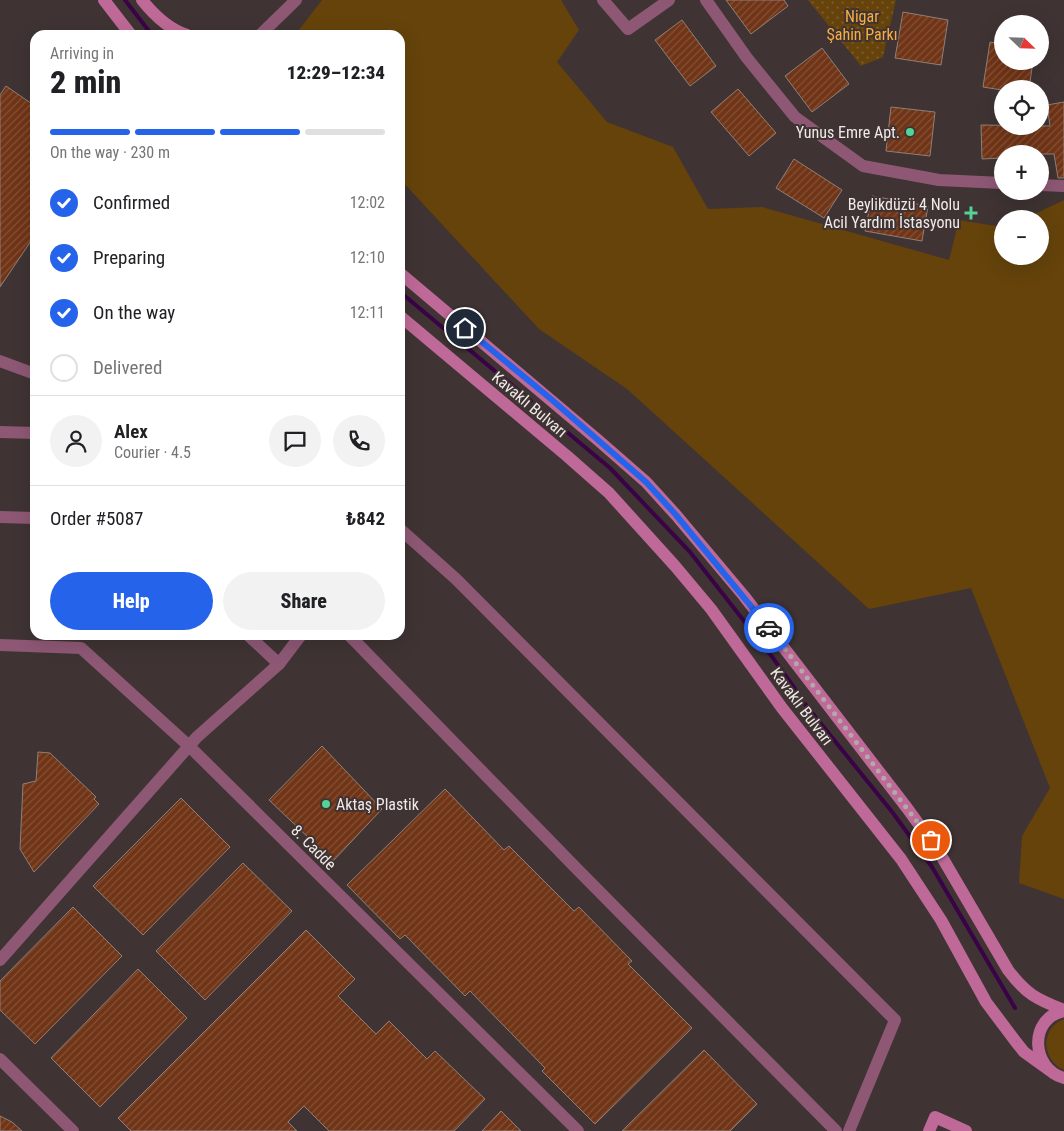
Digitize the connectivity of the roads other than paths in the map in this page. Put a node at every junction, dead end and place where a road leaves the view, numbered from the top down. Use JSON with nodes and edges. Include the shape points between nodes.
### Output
{"nodes":[{"id":1,"x":104,"y":0,"type":"edge"},
{"id":2,"x":142,"y":0,"type":"edge"},
{"id":3,"x":296,"y":0,"type":"edge"},
{"id":4,"x":603,"y":0,"type":"edge"},
{"id":5,"x":669,"y":0,"type":"edge"},
{"id":6,"x":706,"y":0,"type":"edge"},
{"id":7,"x":127,"y":30,"type":"edge"},
{"id":8,"x":174,"y":30,"type":"edge"},
{"id":9,"x":265,"y":30,"type":"edge"},
{"id":10,"x":994,"y":183,"type":"edge"},
{"id":11,"x":1049,"y":185,"type":"edge"},
{"id":12,"x":1064,"y":186,"type":"edge"},
{"id":13,"x":405,"y":277,"type":"edge"},
{"id":14,"x":405,"y":320,"type":"edge"},
{"id":15,"x":0,"y":361,"type":"edge"},
{"id":16,"x":30,"y":372,"type":"edge"},
{"id":17,"x":0,"y":432,"type":"edge"},
{"id":18,"x":30,"y":433,"type":"edge"},
{"id":19,"x":0,"y":517,"type":"edge"},
{"id":20,"x":30,"y":518,"type":"edge"},
{"id":21,"x":405,"y":533,"type":"edge"},
{"id":22,"x":253,"y":640,"type":"edge"},
{"id":23,"x":297,"y":640,"type":"edge"},
{"id":24,"x":354,"y":640,"type":"edge"},
{"id":25,"x":0,"y":645,"type":"edge"},
{"id":26,"x":279,"y":664,"type":"junction"},
{"id":27,"x":189,"y":746,"type":"junction"},
{"id":28,"x":0,"y":960,"type":"edge"},
{"id":29,"x":1064,"y":1010,"type":"edge"},
{"id":30,"x":0,"y":1059,"type":"edge"},
{"id":31,"x":1048,"y":1070,"type":"junction"},
{"id":32,"x":1063,"y":1078,"type":"edge"},
{"id":33,"x":73,"y":1131,"type":"edge"},
{"id":34,"x":578,"y":1131,"type":"edge"},
{"id":35,"x":836,"y":1131,"type":"edge"},
{"id":36,"x":849,"y":1131,"type":"edge"},
{"id":37,"x":929,"y":1131,"type":"edge"},
{"id":38,"x":964,"y":1131,"type":"edge"}],
"edges":[{"from":1,"to":7,"type":"main road"},
{"from":2,"to":8,"type":"main road","via":[[151,12]]},
{"from":3,"to":9,"type":"street"},
{"from":4,"to":5,"type":"street","via":[[628,29]]},
{"from":6,"to":10,"type":"street","via":[[795,117],[863,166],[939,180]]},
{"from":11,"to":12,"type":"street"},
{"from":13,"to":29,"type":"main road","name":"Kavaklı Bulvarı","via":[[646,482],[676,515],[744,596],[907,808],[939,852],[1008,970],[1022,987],[1041,1001]]},
{"from":14,"to":31,"type":"main road","name":"Kavaklı Bulvarı","via":[[609,493],[675,566],[901,859],[941,920],[986,1002],[1024,1052]]},
{"from":15,"to":16,"type":"street"},
{"from":17,"to":18,"type":"street"},
{"from":19,"to":20,"type":"street"},
{"from":21,"to":36,"type":"street","via":[[456,579],[895,1020]]},
{"from":22,"to":26,"type":"street"},
{"from":23,"to":26,"type":"street"},
{"from":24,"to":35,"type":"street"},
{"from":25,"to":27,"type":"street","name":"8. Cadde","via":[[81,648]]},
{"from":26,"to":27,"type":"street"},
{"from":27,"to":28,"type":"street"},
{"from":27,"to":34,"type":"street","name":"8. Cadde"},
{"from":29,"to":31,"type":"main road","via":[[1050,1017],[1038,1037],[1037,1049]]},
{"from":30,"to":33,"type":"street"},
{"from":31,"to":32,"type":"main road","name":"Kavaklı Bulvarı"},
{"from":37,"to":38,"type":"main road","via":[[935,1117]]}]}
